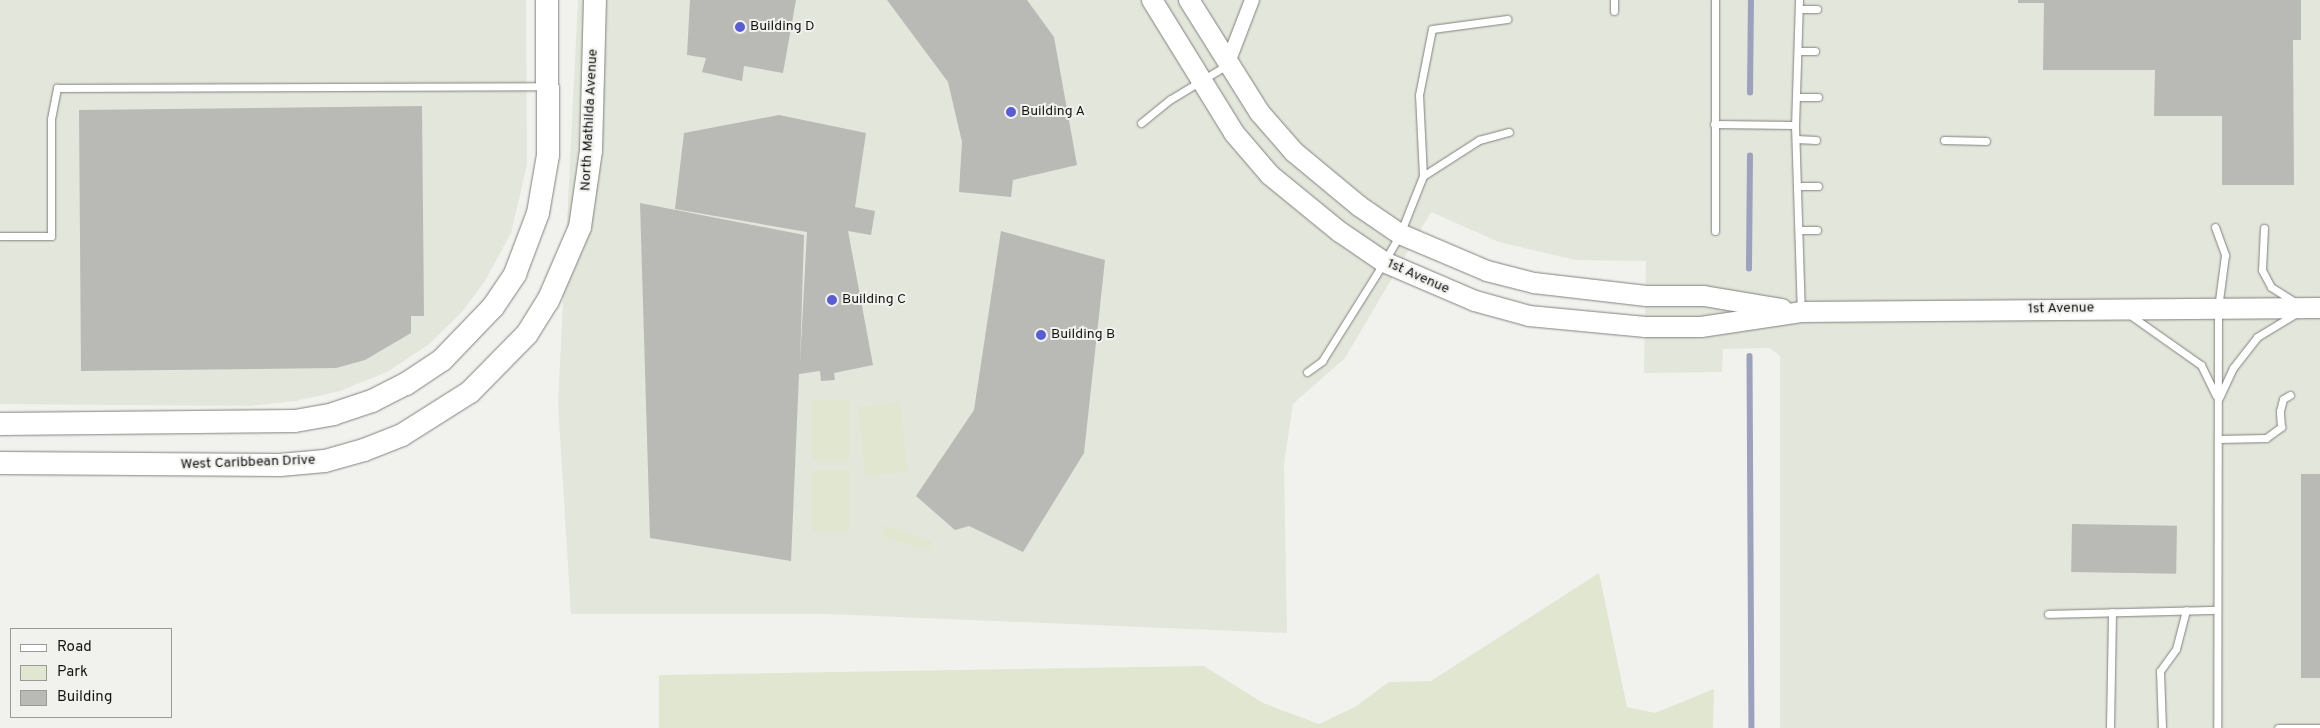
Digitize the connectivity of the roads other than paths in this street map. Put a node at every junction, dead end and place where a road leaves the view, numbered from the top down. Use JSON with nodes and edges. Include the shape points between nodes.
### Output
{"nodes":[{"id":1,"x":547,"y":0,"type":"edge"},
{"id":2,"x":595,"y":0,"type":"edge"},
{"id":3,"x":1152,"y":0,"type":"edge"},
{"id":4,"x":1190,"y":0,"type":"edge"},
{"id":5,"x":1252,"y":0,"type":"edge"},
{"id":6,"x":1614,"y":0,"type":"edge"},
{"id":7,"x":1715,"y":0,"type":"edge"},
{"id":8,"x":1799,"y":0,"type":"edge"},
{"id":9,"x":1799,"y":9,"type":"junction"},
{"id":10,"x":1817,"y":9,"type":"dead end"},
{"id":11,"x":1614,"y":11,"type":"dead end"},
{"id":12,"x":1507,"y":19,"type":"dead end"},
{"id":13,"x":1798,"y":51,"type":"junction"},
{"id":14,"x":1815,"y":51,"type":"dead end"},
{"id":15,"x":1227,"y":64,"type":"junction"},
{"id":16,"x":1200,"y":82,"type":"junction"},
{"id":17,"x":550,"y":86,"type":"junction"},
{"id":18,"x":1798,"y":97,"type":"junction"},
{"id":19,"x":1818,"y":97,"type":"dead end"},
{"id":20,"x":1141,"y":123,"type":"dead end"},
{"id":21,"x":1714,"y":124,"type":"junction"},
{"id":22,"x":1795,"y":125,"type":"junction"},
{"id":23,"x":1509,"y":132,"type":"dead end"},
{"id":24,"x":1796,"y":139,"type":"junction"},
{"id":25,"x":1816,"y":140,"type":"dead end"},
{"id":26,"x":1944,"y":140,"type":"dead end"},
{"id":27,"x":1986,"y":140,"type":"dead end"},
{"id":28,"x":1423,"y":176,"type":"junction"},
{"id":29,"x":1798,"y":186,"type":"junction"},
{"id":30,"x":1818,"y":186,"type":"dead end"},
{"id":31,"x":2215,"y":227,"type":"dead end"},
{"id":32,"x":2264,"y":228,"type":"dead end"},
{"id":33,"x":1800,"y":230,"type":"junction"},
{"id":34,"x":1817,"y":230,"type":"dead end"},
{"id":35,"x":1715,"y":232,"type":"dead end"},
{"id":36,"x":1400,"y":234,"type":"junction"},
{"id":37,"x":0,"y":236,"type":"edge"},
{"id":38,"x":1384,"y":262,"type":"junction"},
{"id":39,"x":2122,"y":308,"type":"junction"},
{"id":40,"x":2218,"y":308,"type":"junction"},
{"id":41,"x":2313,"y":308,"type":"edge"},
{"id":42,"x":1802,"y":312,"type":"junction"},
{"id":43,"x":498,"y":365,"type":"joint"},
{"id":44,"x":1307,"y":372,"type":"dead end"},
{"id":45,"x":2290,"y":395,"type":"dead end"},
{"id":46,"x":2218,"y":401,"type":"junction"},
{"id":47,"x":0,"y":424,"type":"edge"},
{"id":48,"x":2218,"y":439,"type":"junction"},
{"id":49,"x":0,"y":464,"type":"edge"},
{"id":50,"x":2186,"y":610,"type":"junction"},
{"id":51,"x":2217,"y":610,"type":"junction"},
{"id":52,"x":2112,"y":612,"type":"junction"},
{"id":53,"x":2048,"y":614,"type":"dead end"},
{"id":54,"x":2217,"y":727,"type":"edge"},
{"id":55,"x":2110,"y":728,"type":"edge"},
{"id":56,"x":2162,"y":728,"type":"edge"},
{"id":57,"x":2225,"y":728,"type":"edge"},
{"id":58,"x":2278,"y":728,"type":"edge"},
{"id":59,"x":2320,"y":728,"type":"edge"}],
"edges":[{"from":1,"to":17,"type":"main road"},
{"from":2,"to":43,"type":"main road","name":"North Mathilda Avenue","via":[[590,151],[580,227],[548,302],[527,334]]},
{"from":3,"to":16,"type":"street","name":"1st Avenue"},
{"from":4,"to":15,"type":"street","name":"1st Avenue"},
{"from":5,"to":15,"type":"street"},
{"from":6,"to":11,"type":"lane"},
{"from":7,"to":21,"type":"lane"},
{"from":8,"to":9,"type":"lane"},
{"from":9,"to":10,"type":"lane"},
{"from":9,"to":13,"type":"lane"},
{"from":12,"to":28,"type":"lane","via":[[1432,29],[1419,95]]},
{"from":13,"to":14,"type":"lane"},
{"from":13,"to":18,"type":"lane"},
{"from":15,"to":16,"type":"lane"},
{"from":15,"to":36,"type":"street","name":"1st Avenue","via":[[1260,112],[1294,152],[1352,201]]},
{"from":16,"to":20,"type":"lane","via":[[1171,99]]},
{"from":16,"to":38,"type":"street","name":"1st Avenue","via":[[1234,132],[1270,175],[1340,232]]},
{"from":17,"to":37,"type":"lane","via":[[57,88],[51,120],[51,236]]},
{"from":17,"to":47,"type":"main road","via":[[548,155],[538,213],[515,274],[469,335],[442,360],[406,384],[333,414],[295,421]]},
{"from":18,"to":19,"type":"lane"},
{"from":18,"to":22,"type":"lane"},
{"from":21,"to":22,"type":"lane"},
{"from":21,"to":35,"type":"lane"},
{"from":22,"to":24,"type":"lane"},
{"from":23,"to":28,"type":"lane","via":[[1479,140]]},
{"from":24,"to":25,"type":"lane"},
{"from":24,"to":29,"type":"lane"},
{"from":26,"to":27,"type":"lane"},
{"from":28,"to":36,"type":"lane"},
{"from":29,"to":30,"type":"lane"},
{"from":29,"to":33,"type":"lane"},
{"from":31,"to":40,"type":"lane","via":[[2226,255]]},
{"from":32,"to":41,"type":"lane","via":[[2262,270],[2271,287]]},
{"from":33,"to":34,"type":"lane"},
{"from":33,"to":42,"type":"lane"},
{"from":36,"to":38,"type":"lane"},
{"from":36,"to":42,"type":"street","name":"1st Avenue","via":[[1486,271],[1534,284],[1646,296],[1704,296]]},
{"from":38,"to":42,"type":"street","name":"1st Avenue","via":[[1475,301],[1529,316],[1581,323],[1701,327]]},
{"from":38,"to":44,"type":"lane","via":[[1322,360]]},
{"from":39,"to":40,"type":"street","name":"1st Avenue"},
{"from":39,"to":42,"type":"street","name":"1st Avenue"},
{"from":39,"to":46,"type":"lane","via":[[2201,365]]},
{"from":40,"to":41,"type":"street","name":"1st Avenue"},
{"from":40,"to":46,"type":"lane"},
{"from":41,"to":46,"type":"lane","via":[[2257,337],[2233,368]]},
{"from":43,"to":49,"type":"main road","name":"West Caribbean Drive","via":[[470,392],[402,435],[325,461],[280,465]]},
{"from":45,"to":48,"type":"lane","via":[[2283,399],[2281,427],[2266,438]]},
{"from":46,"to":48,"type":"lane"},
{"from":48,"to":51,"type":"lane"},
{"from":50,"to":51,"type":"lane"},
{"from":50,"to":52,"type":"lane"},
{"from":50,"to":56,"type":"lane","via":[[2176,649],[2160,670]]},
{"from":51,"to":54,"type":"lane"},
{"from":52,"to":53,"type":"lane"},
{"from":52,"to":55,"type":"lane"},
{"from":54,"to":57,"type":"lane"},
{"from":58,"to":59,"type":"lane"}]}
